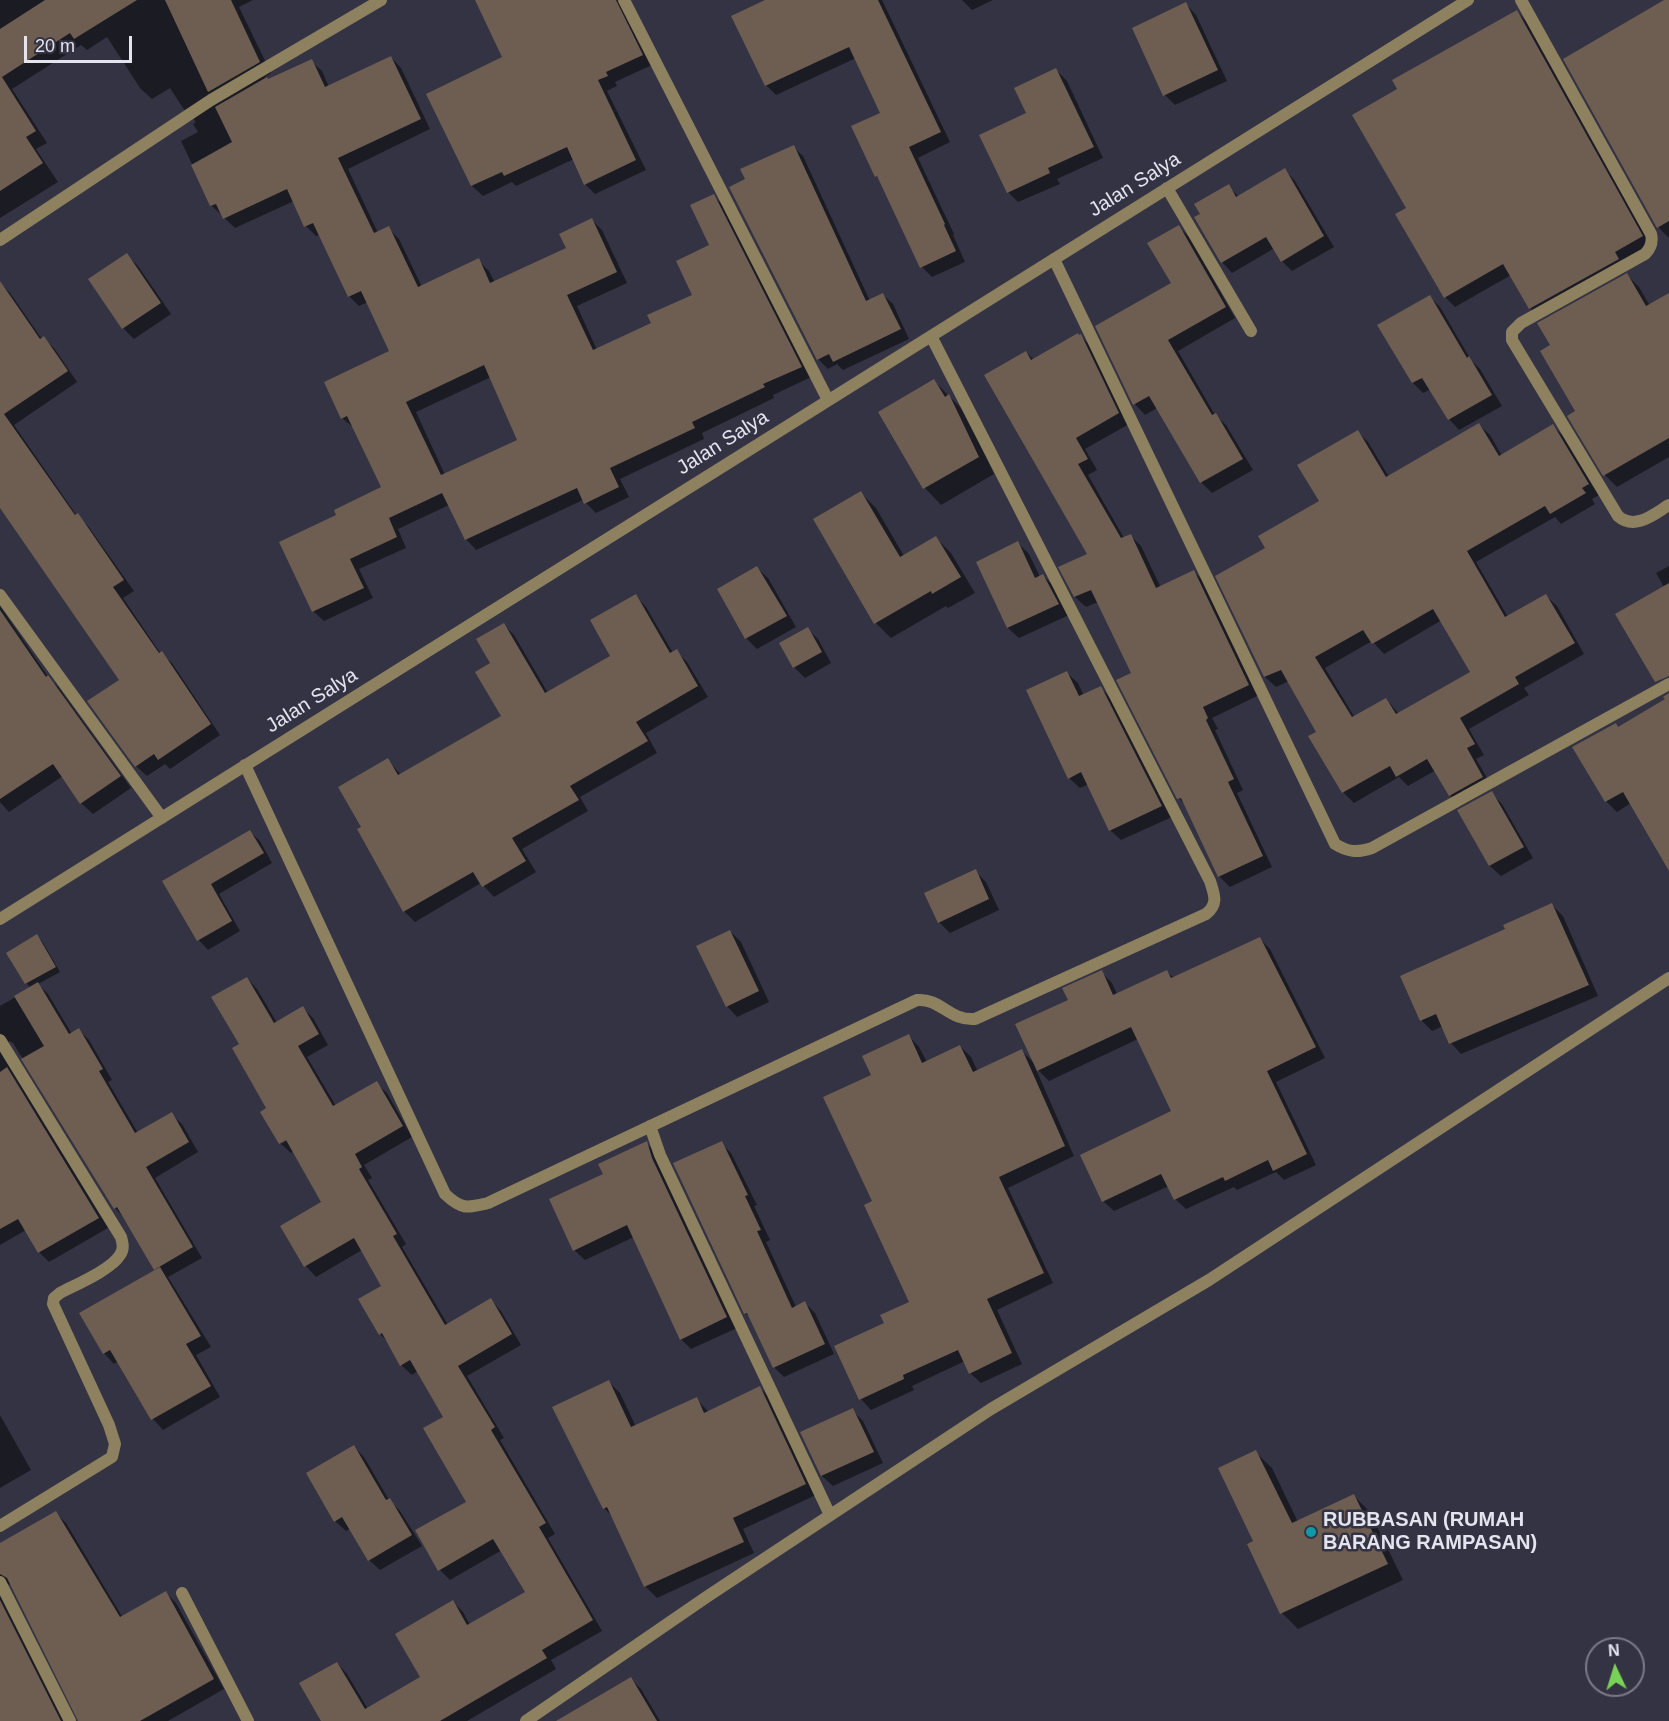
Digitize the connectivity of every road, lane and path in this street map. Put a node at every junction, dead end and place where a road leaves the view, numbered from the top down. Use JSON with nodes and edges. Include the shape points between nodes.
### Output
{"nodes":[{"id":1,"x":381,"y":0,"type":"edge"},
{"id":2,"x":624,"y":0,"type":"edge"},
{"id":3,"x":1468,"y":0,"type":"edge"},
{"id":4,"x":1521,"y":0,"type":"edge"},
{"id":5,"x":1167,"y":188,"type":"junction"},
{"id":6,"x":0,"y":240,"type":"edge"},
{"id":7,"x":1054,"y":259,"type":"junction"},
{"id":8,"x":1251,"y":331,"type":"dead end"},
{"id":9,"x":931,"y":336,"type":"junction"},
{"id":10,"x":828,"y":400,"type":"junction"},
{"id":11,"x":1669,"y":505,"type":"edge"},
{"id":12,"x":0,"y":595,"type":"edge"},
{"id":13,"x":1669,"y":684,"type":"edge"},
{"id":14,"x":245,"y":765,"type":"junction"},
{"id":15,"x":162,"y":818,"type":"junction"},
{"id":16,"x":0,"y":919,"type":"edge"},
{"id":17,"x":1669,"y":978,"type":"edge"},
{"id":18,"x":0,"y":1040,"type":"edge"},
{"id":19,"x":650,"y":1126,"type":"junction"},
{"id":20,"x":830,"y":1515,"type":"junction"},
{"id":21,"x":0,"y":1526,"type":"edge"},
{"id":22,"x":0,"y":1582,"type":"edge"},
{"id":23,"x":182,"y":1593,"type":"dead end"},
{"id":24,"x":70,"y":1721,"type":"edge"},
{"id":25,"x":248,"y":1721,"type":"edge"},
{"id":26,"x":526,"y":1721,"type":"edge"}],
"edges":[{"from":1,"to":6,"type":"street","via":[[211,100]]},
{"from":2,"to":10,"type":"street"},
{"from":3,"to":5,"type":"street","name":"Jalan Salya"},
{"from":4,"to":11,"type":"street","via":[[1652,240],[1645,254],[1521,323],[1512,332],[1512,340],[1618,516],[1628,522],[1639,522]]},
{"from":5,"to":7,"type":"street","name":"Jalan Salya"},
{"from":5,"to":8,"type":"street"},
{"from":7,"to":9,"type":"street","name":"Jalan Salya"},
{"from":7,"to":13,"type":"street","via":[[1335,844],[1346,851],[1372,848]]},
{"from":9,"to":10,"type":"street","name":"Jalan Salya"},
{"from":9,"to":19,"type":"street","via":[[1210,881],[1213,908],[975,1019],[963,1020],[928,999],[917,1000]]},
{"from":10,"to":14,"type":"street","name":"Jalan Salya"},
{"from":12,"to":15,"type":"street"},
{"from":14,"to":15,"type":"street","name":"Jalan Salya"},
{"from":14,"to":19,"type":"street","via":[[445,1194],[456,1204],[467,1208],[489,1203]]},
{"from":15,"to":16,"type":"street","name":"Jalan Salya"},
{"from":17,"to":20,"type":"street","via":[[1209,1280],[991,1409]]},
{"from":18,"to":21,"type":"street","via":[[124,1246],[120,1257],[60,1293],[53,1304],[109,1425],[115,1444],[112,1457]]},
{"from":19,"to":20,"type":"street","via":[[665,1166]]},
{"from":20,"to":26,"type":"street"},
{"from":22,"to":24,"type":"street"},
{"from":23,"to":25,"type":"street"}]}
